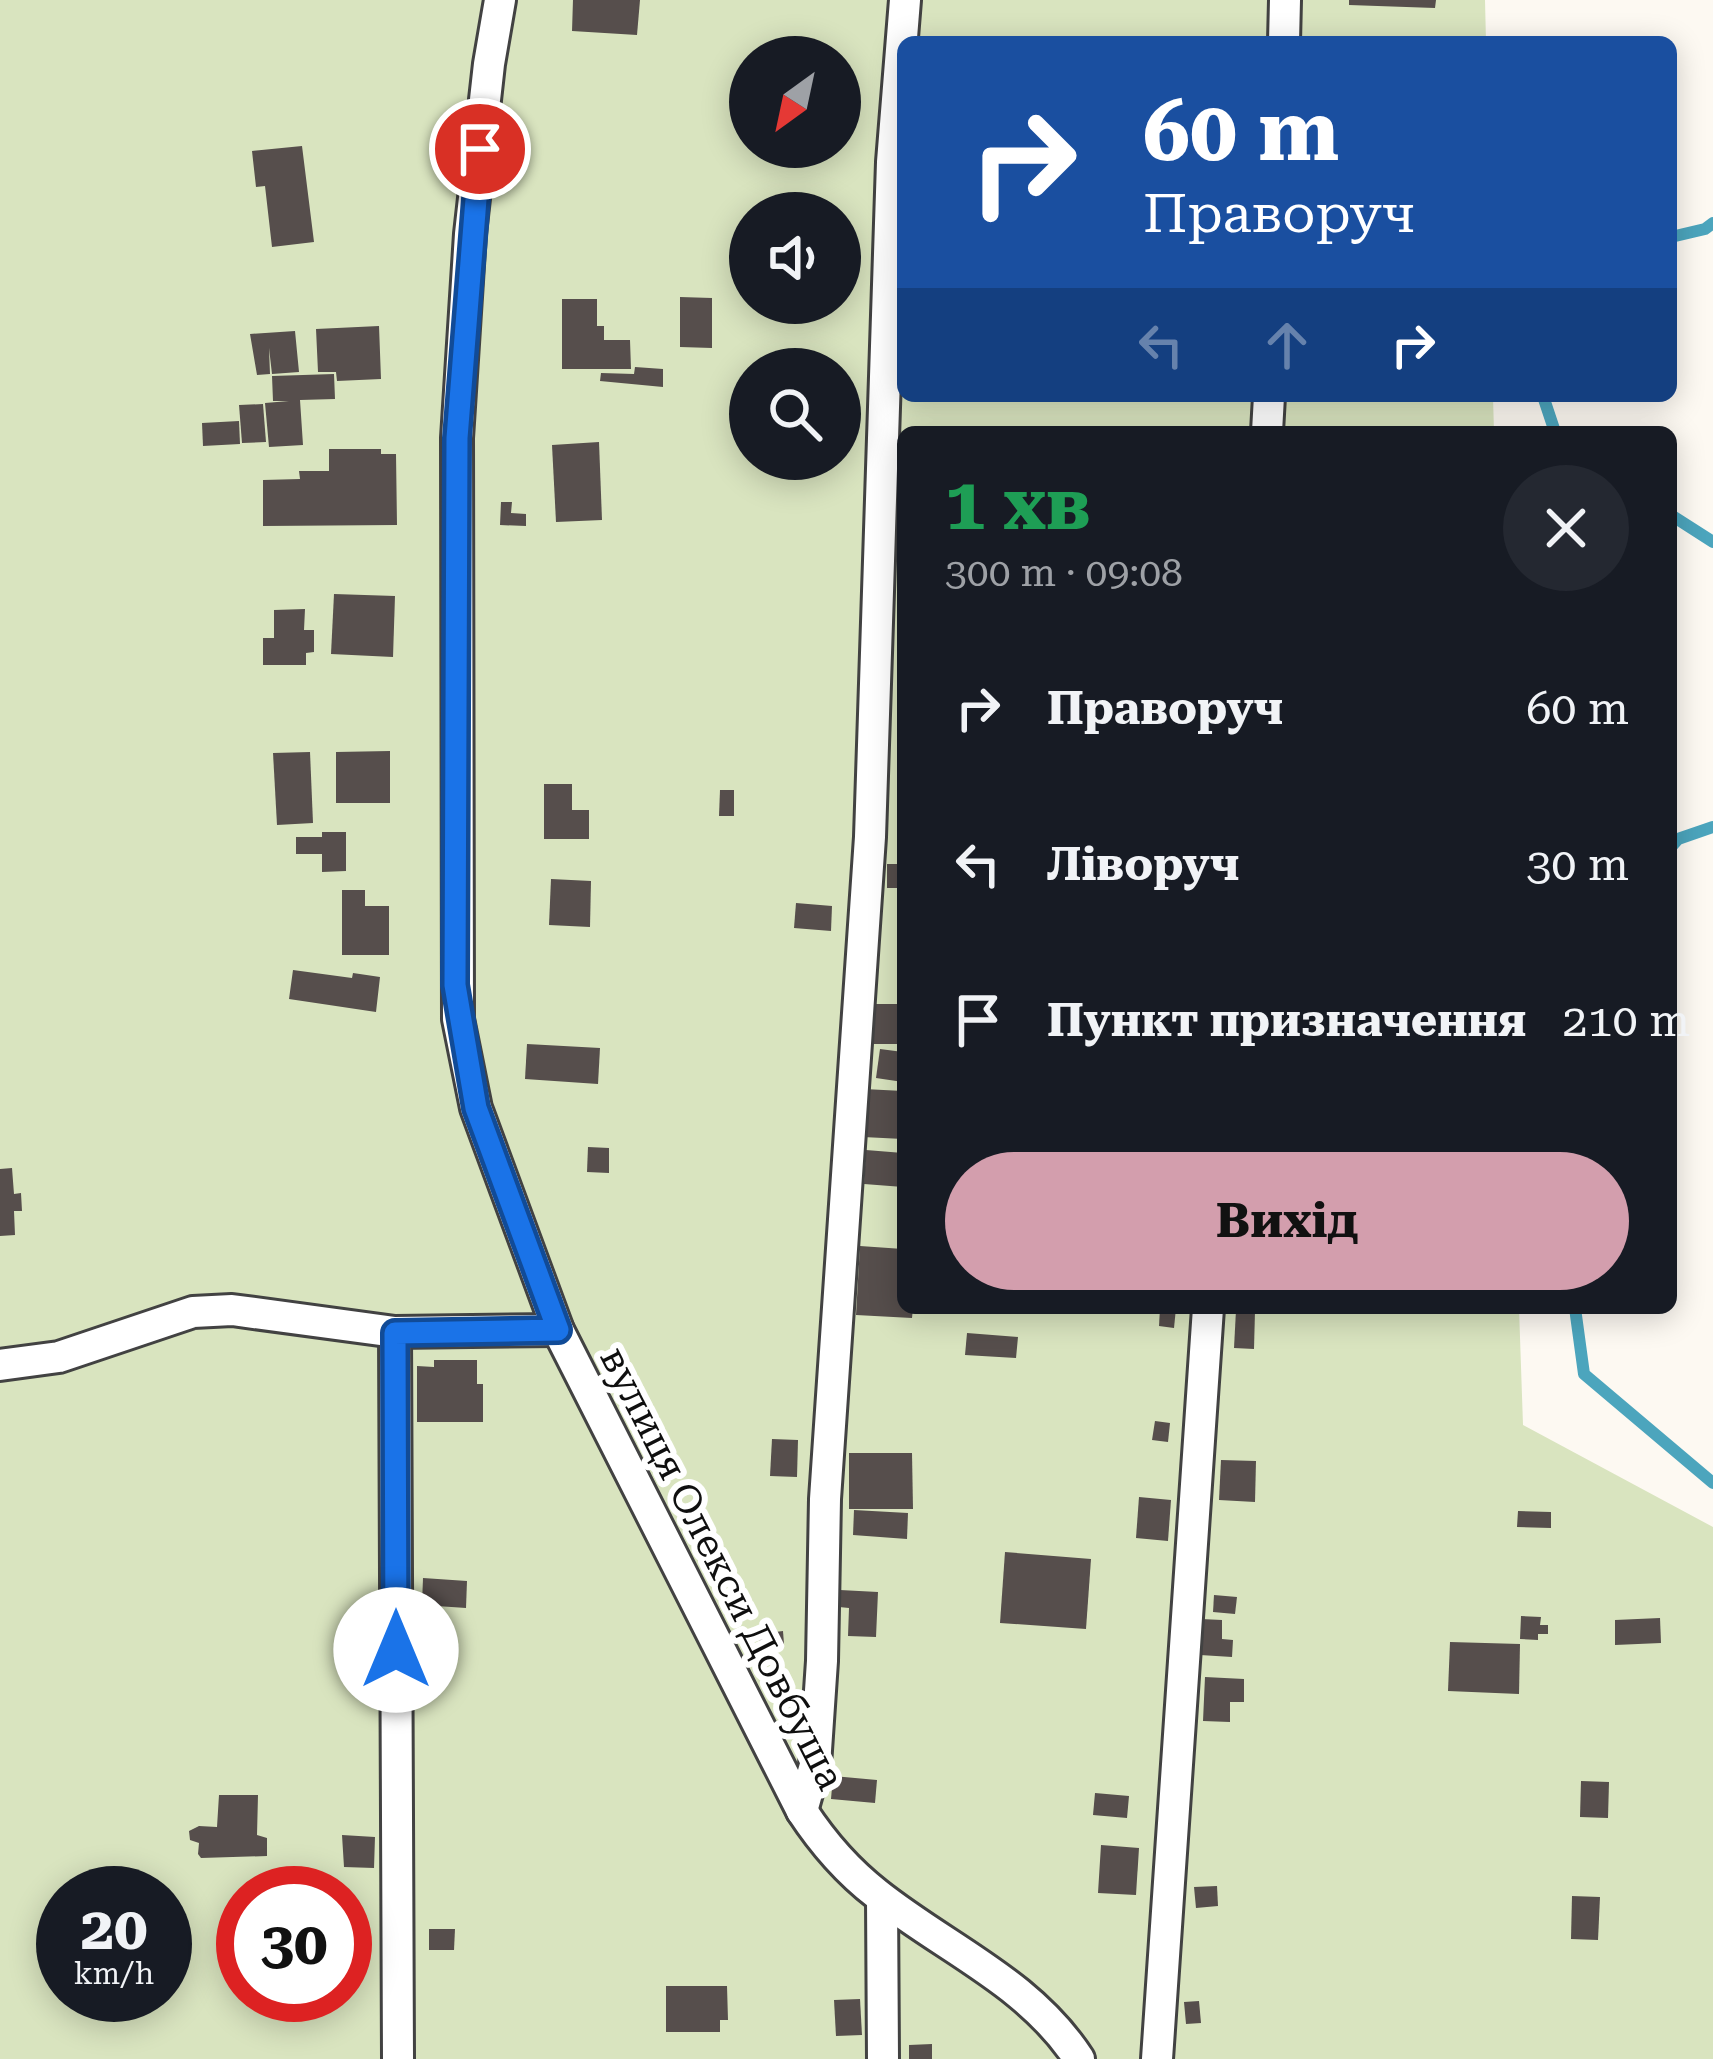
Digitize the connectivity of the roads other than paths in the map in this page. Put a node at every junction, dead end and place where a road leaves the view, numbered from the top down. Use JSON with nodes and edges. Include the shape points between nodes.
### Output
{"nodes":[{"id":1,"x":500,"y":0,"type":"edge"},
{"id":2,"x":905,"y":0,"type":"edge"},
{"id":3,"x":1285,"y":0,"type":"edge"},
{"id":4,"x":902,"y":36,"type":"edge"},
{"id":5,"x":1284,"y":36,"type":"edge"},
{"id":6,"x":897,"y":100,"type":"edge"},
{"id":7,"x":1208,"y":1314,"type":"edge"},
{"id":8,"x":558,"y":1330,"type":"junction"},
{"id":9,"x":395,"y":1333,"type":"junction"},
{"id":10,"x":0,"y":1365,"type":"edge"},
{"id":11,"x":802,"y":1811,"type":"junction"},
{"id":12,"x":882,"y":1898,"type":"junction"},
{"id":13,"x":398,"y":2059,"type":"edge"},
{"id":14,"x":883,"y":2059,"type":"edge"},
{"id":15,"x":1079,"y":2059,"type":"edge"},
{"id":16,"x":1156,"y":2059,"type":"edge"}],
"edges":[{"from":1,"to":8,"type":"street","name":"вулиця Олекси Довбуша","via":[[472,212],[457,438],[455,985],[476,1108]]},
{"from":2,"to":4,"type":"street"},
{"from":3,"to":5,"type":"street"},
{"from":6,"to":11,"type":"street","via":[[870,837],[825,1499],[817,1744]]},
{"from":7,"to":16,"type":"street"},
{"from":8,"to":9,"type":"street"},
{"from":8,"to":11,"type":"street","name":"вулиця Олекси Довбуша"},
{"from":9,"to":10,"type":"street","via":[[232,1310],[193,1312],[59,1357]]},
{"from":9,"to":13,"type":"street"},
{"from":11,"to":12,"type":"street","name":"вулиця Олекси Довбуша","via":[[828,1849]]},
{"from":12,"to":14,"type":"street"},
{"from":12,"to":15,"type":"street","name":"вулиця Олекси Довбуша","via":[[1001,1978]]}]}
